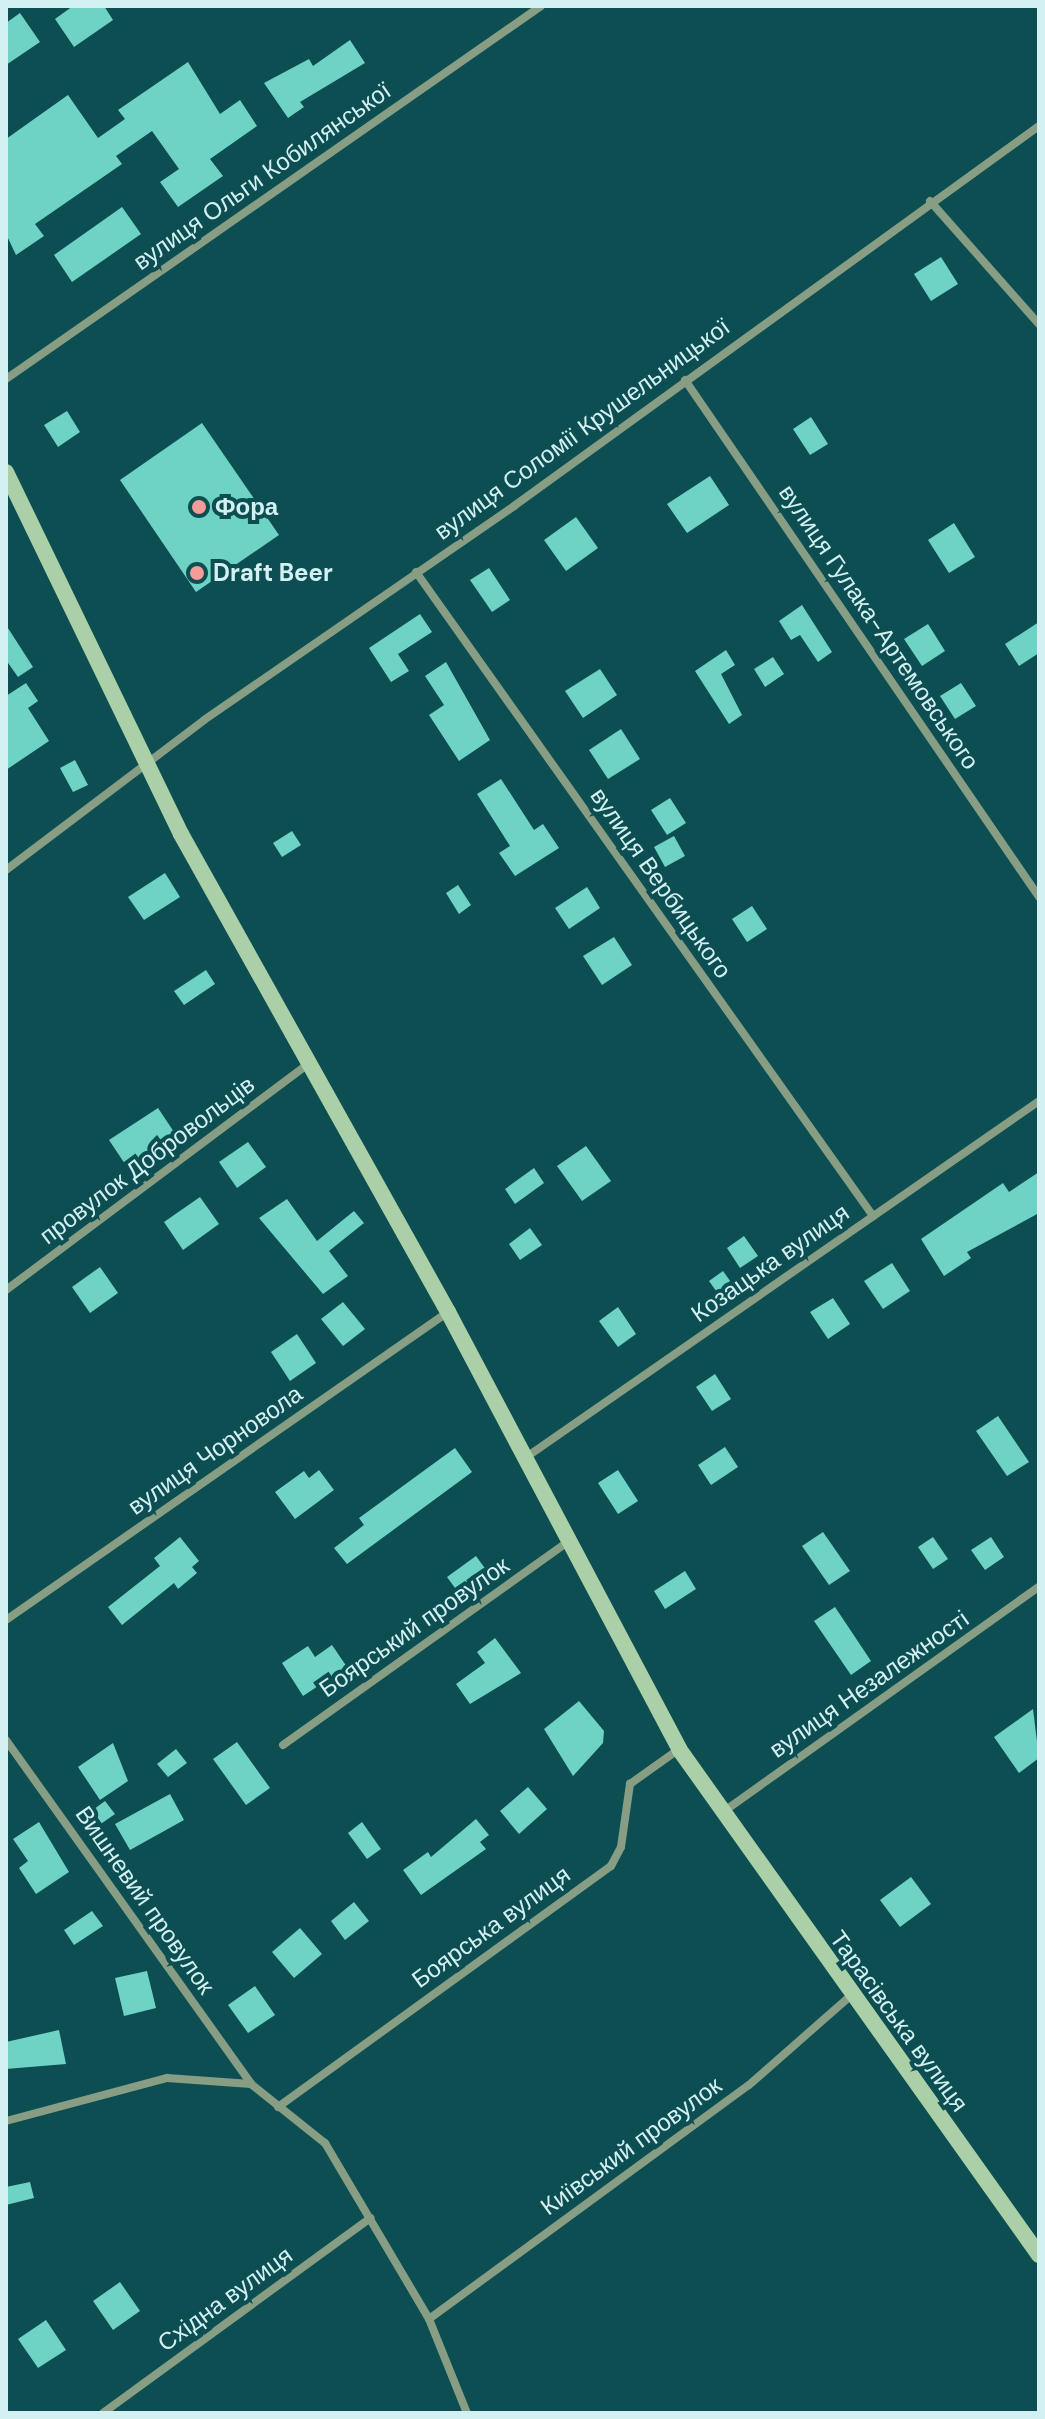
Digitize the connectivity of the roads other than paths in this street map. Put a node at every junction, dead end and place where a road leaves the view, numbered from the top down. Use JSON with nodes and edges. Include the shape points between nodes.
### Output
{"nodes":[{"id":1,"x":541,"y":6,"type":"edge"},
{"id":2,"x":1039,"y":126,"type":"edge"},
{"id":3,"x":930,"y":201,"type":"junction"},
{"id":4,"x":1039,"y":324,"type":"edge"},
{"id":5,"x":6,"y":379,"type":"edge"},
{"id":6,"x":685,"y":380,"type":"junction"},
{"id":7,"x":6,"y":472,"type":"edge"},
{"id":8,"x":416,"y":572,"type":"junction"},
{"id":9,"x":147,"y":764,"type":"junction"},
{"id":10,"x":6,"y":870,"type":"edge"},
{"id":11,"x":1039,"y":897,"type":"edge"},
{"id":12,"x":311,"y":1062,"type":"junction"},
{"id":13,"x":1039,"y":1101,"type":"edge"},
{"id":14,"x":873,"y":1216,"type":"junction"},
{"id":15,"x":6,"y":1290,"type":"edge"},
{"id":16,"x":448,"y":1312,"type":"junction"},
{"id":17,"x":524,"y":1458,"type":"junction"},
{"id":18,"x":568,"y":1542,"type":"junction"},
{"id":19,"x":1039,"y":1588,"type":"edge"},
{"id":20,"x":6,"y":1620,"type":"edge"},
{"id":21,"x":6,"y":1740,"type":"edge"},
{"id":22,"x":283,"y":1745,"type":"dead end"},
{"id":23,"x":679,"y":1749,"type":"junction"},
{"id":24,"x":723,"y":1813,"type":"junction"},
{"id":25,"x":849,"y":1997,"type":"junction"},
{"id":26,"x":251,"y":2084,"type":"junction"},
{"id":27,"x":278,"y":2107,"type":"junction"},
{"id":28,"x":6,"y":2121,"type":"edge"},
{"id":29,"x":370,"y":2218,"type":"junction"},
{"id":30,"x":1039,"y":2255,"type":"edge"},
{"id":31,"x":429,"y":2319,"type":"junction"},
{"id":32,"x":103,"y":2413,"type":"edge"},
{"id":33,"x":467,"y":2413,"type":"edge"}],
"edges":[{"from":1,"to":5,"type":"street","name":"вулиця Ольги Кобилянської"},
{"from":2,"to":3,"type":"street","name":"вулиця Соломії Крушельницької"},
{"from":3,"to":4,"type":"street"},
{"from":3,"to":6,"type":"street","name":"вулиця Соломії Крушельницької"},
{"from":6,"to":8,"type":"street","name":"вулиця Соломії Крушельницької"},
{"from":6,"to":11,"type":"street","name":"вулиця Гулака-Артемовського"},
{"from":7,"to":9,"type":"street","name":"Тарасівська вулиця"},
{"from":8,"to":9,"type":"street","name":"вулиця Соломії Крушельницької"},
{"from":8,"to":14,"type":"street","name":"вулиця Вербицького"},
{"from":9,"to":10,"type":"street","name":"вулиця Соломії Крушельницької"},
{"from":9,"to":12,"type":"street","name":"Тарасівська вулиця"},
{"from":12,"to":15,"type":"street","name":"провулок Добровольців"},
{"from":12,"to":16,"type":"street","name":"Тарасівська вулиця"},
{"from":13,"to":14,"type":"street","name":"Козацька вулиця"},
{"from":14,"to":17,"type":"street","name":"Козацька вулиця"},
{"from":16,"to":17,"type":"street","name":"Тарасівська вулиця"},
{"from":16,"to":20,"type":"street","name":"вулиця Чорновола"},
{"from":17,"to":18,"type":"street","name":"Тарасівська вулиця"},
{"from":18,"to":22,"type":"street","name":"Боярський провулок"},
{"from":18,"to":23,"type":"street","name":"Тарасівська вулиця"},
{"from":19,"to":24,"type":"street","name":"вулиця Незалежності"},
{"from":21,"to":26,"type":"street","name":"Вишневий провулок"},
{"from":23,"to":24,"type":"street","name":"Тарасівська вулиця"},
{"from":23,"to":27,"type":"street","name":"Боярська вулиця","via":[[630,1784],[621,1847],[611,1866]]},
{"from":24,"to":25,"type":"street","name":"Тарасівська вулиця"},
{"from":25,"to":30,"type":"street","name":"Тарасівська вулиця"},
{"from":25,"to":31,"type":"street","name":"Київський провулок","via":[[749,2085]]},
{"from":26,"to":27,"type":"street","name":"Вишневий провулок"},
{"from":26,"to":28,"type":"street","via":[[167,2078]]},
{"from":27,"to":29,"type":"street","name":"Вишневий провулок","via":[[325,2143]]},
{"from":29,"to":31,"type":"street","name":"Вишневий провулок"},
{"from":29,"to":32,"type":"street","name":"Східна вулиця"},
{"from":31,"to":33,"type":"street","name":"Вишневий провулок"}]}
